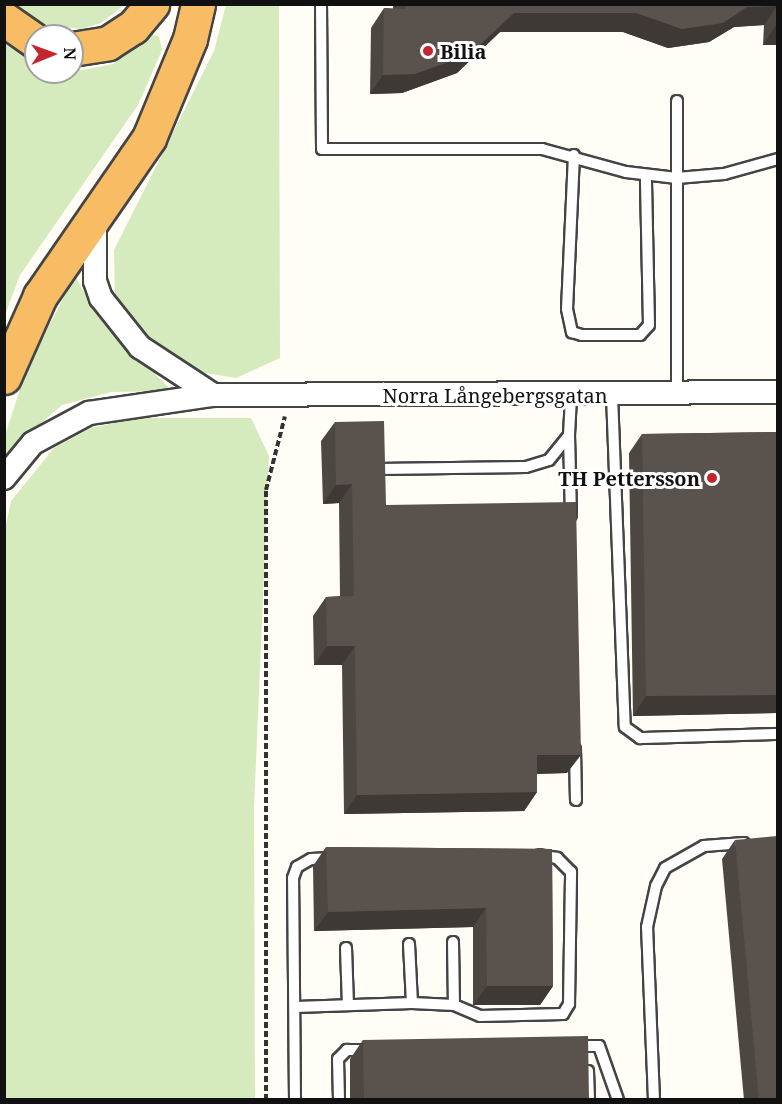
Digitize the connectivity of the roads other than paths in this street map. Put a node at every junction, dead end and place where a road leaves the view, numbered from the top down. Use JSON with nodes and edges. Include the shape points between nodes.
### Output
{"nodes":[{"id":1,"x":152,"y":4,"type":"edge"},
{"id":2,"x":198,"y":4,"type":"edge"},
{"id":3,"x":321,"y":4,"type":"edge"},
{"id":4,"x":4,"y":19,"type":"edge"},
{"id":5,"x":24,"y":33,"type":"edge"},
{"id":6,"x":84,"y":47,"type":"edge"},
{"id":7,"x":677,"y":101,"type":"dead end"},
{"id":8,"x":574,"y":155,"type":"junction"},
{"id":9,"x":777,"y":159,"type":"edge"},
{"id":10,"x":646,"y":176,"type":"junction"},
{"id":11,"x":677,"y":178,"type":"junction"},
{"id":12,"x":95,"y":210,"type":"junction"},
{"id":13,"x":4,"y":377,"type":"edge"},
{"id":14,"x":777,"y":392,"type":"edge"},
{"id":15,"x":677,"y":394,"type":"junction"},
{"id":16,"x":213,"y":395,"type":"junction"},
{"id":17,"x":612,"y":395,"type":"junction"},
{"id":18,"x":571,"y":396,"type":"junction"},
{"id":19,"x":569,"y":435,"type":"junction"},
{"id":20,"x":379,"y":469,"type":"edge"},
{"id":21,"x":4,"y":478,"type":"edge"},
{"id":22,"x":571,"y":529,"type":"edge"},
{"id":23,"x":575,"y":729,"type":"edge"},
{"id":24,"x":777,"y":734,"type":"edge"},
{"id":25,"x":576,"y":800,"type":"dead end"},
{"id":26,"x":756,"y":841,"type":"edge"},
{"id":27,"x":519,"y":855,"type":"edge"},
{"id":28,"x":346,"y":858,"type":"edge"},
{"id":29,"x":453,"y":942,"type":"dead end"},
{"id":30,"x":409,"y":944,"type":"dead end"},
{"id":31,"x":346,"y":948,"type":"dead end"},
{"id":32,"x":412,"y":1004,"type":"junction"},
{"id":33,"x":348,"y":1005,"type":"junction"},
{"id":34,"x":454,"y":1005,"type":"junction"},
{"id":35,"x":296,"y":1007,"type":"junction"},
{"id":36,"x":587,"y":1046,"type":"junction"},
{"id":37,"x":563,"y":1047,"type":"edge"},
{"id":38,"x":383,"y":1049,"type":"edge"},
{"id":39,"x":295,"y":1100,"type":"edge"},
{"id":40,"x":339,"y":1100,"type":"edge"},
{"id":41,"x":589,"y":1100,"type":"edge"},
{"id":42,"x":618,"y":1100,"type":"edge"},
{"id":43,"x":654,"y":1100,"type":"edge"}],
"edges":[{"from":1,"to":6,"type":"highway","via":[[133,27],[108,43]]},
{"from":2,"to":12,"type":"highway","via":[[190,39],[149,138]]},
{"from":3,"to":8,"type":"lane","via":[[322,149],[542,149]]},
{"from":4,"to":5,"type":"highway"},
{"from":7,"to":11,"type":"lane"},
{"from":8,"to":10,"type":"lane"},
{"from":8,"to":10,"type":"lane","via":[[567,309],[572,332],[582,335],[640,335],[650,325]]},
{"from":9,"to":11,"type":"lane","via":[[724,174]]},
{"from":10,"to":11,"type":"lane"},
{"from":11,"to":15,"type":"lane"},
{"from":12,"to":13,"type":"highway","via":[[40,296]]},
{"from":12,"to":16,"type":"street","via":[[94,265],[101,298],[141,347]]},
{"from":14,"to":15,"type":"street","name":"Norra Långebergsgatan"},
{"from":15,"to":17,"type":"street","name":"Norra Långebergsgatan"},
{"from":16,"to":18,"type":"street","name":"Norra Långebergsgatan"},
{"from":16,"to":21,"type":"street","name":"Norra Långebergsgatan","via":[[89,413],[33,443]]},
{"from":17,"to":18,"type":"street","name":"Norra Långebergsgatan"},
{"from":17,"to":24,"type":"lane","via":[[625,727],[640,738]]},
{"from":18,"to":19,"type":"lane"},
{"from":19,"to":20,"type":"lane","via":[[549,460],[526,467]]},
{"from":19,"to":22,"type":"lane"},
{"from":23,"to":25,"type":"lane"},
{"from":26,"to":43,"type":"lane","via":[[704,846],[665,868],[656,886],[647,927]]},
{"from":27,"to":34,"type":"lane","via":[[558,858],[572,872],[569,1004],[563,1014],[492,1016],[469,1015]]},
{"from":28,"to":35,"type":"lane","via":[[311,859],[297,867]]},
{"from":29,"to":34,"type":"lane"},
{"from":30,"to":32,"type":"lane"},
{"from":31,"to":33,"type":"lane"},
{"from":32,"to":33,"type":"lane"},
{"from":32,"to":34,"type":"lane"},
{"from":33,"to":35,"type":"lane"},
{"from":35,"to":39,"type":"lane"},
{"from":36,"to":37,"type":"lane"},
{"from":36,"to":41,"type":"lane"},
{"from":36,"to":42,"type":"lane","via":[[599,1046]]},
{"from":38,"to":40,"type":"lane","via":[[347,1050],[338,1059]]}]}
